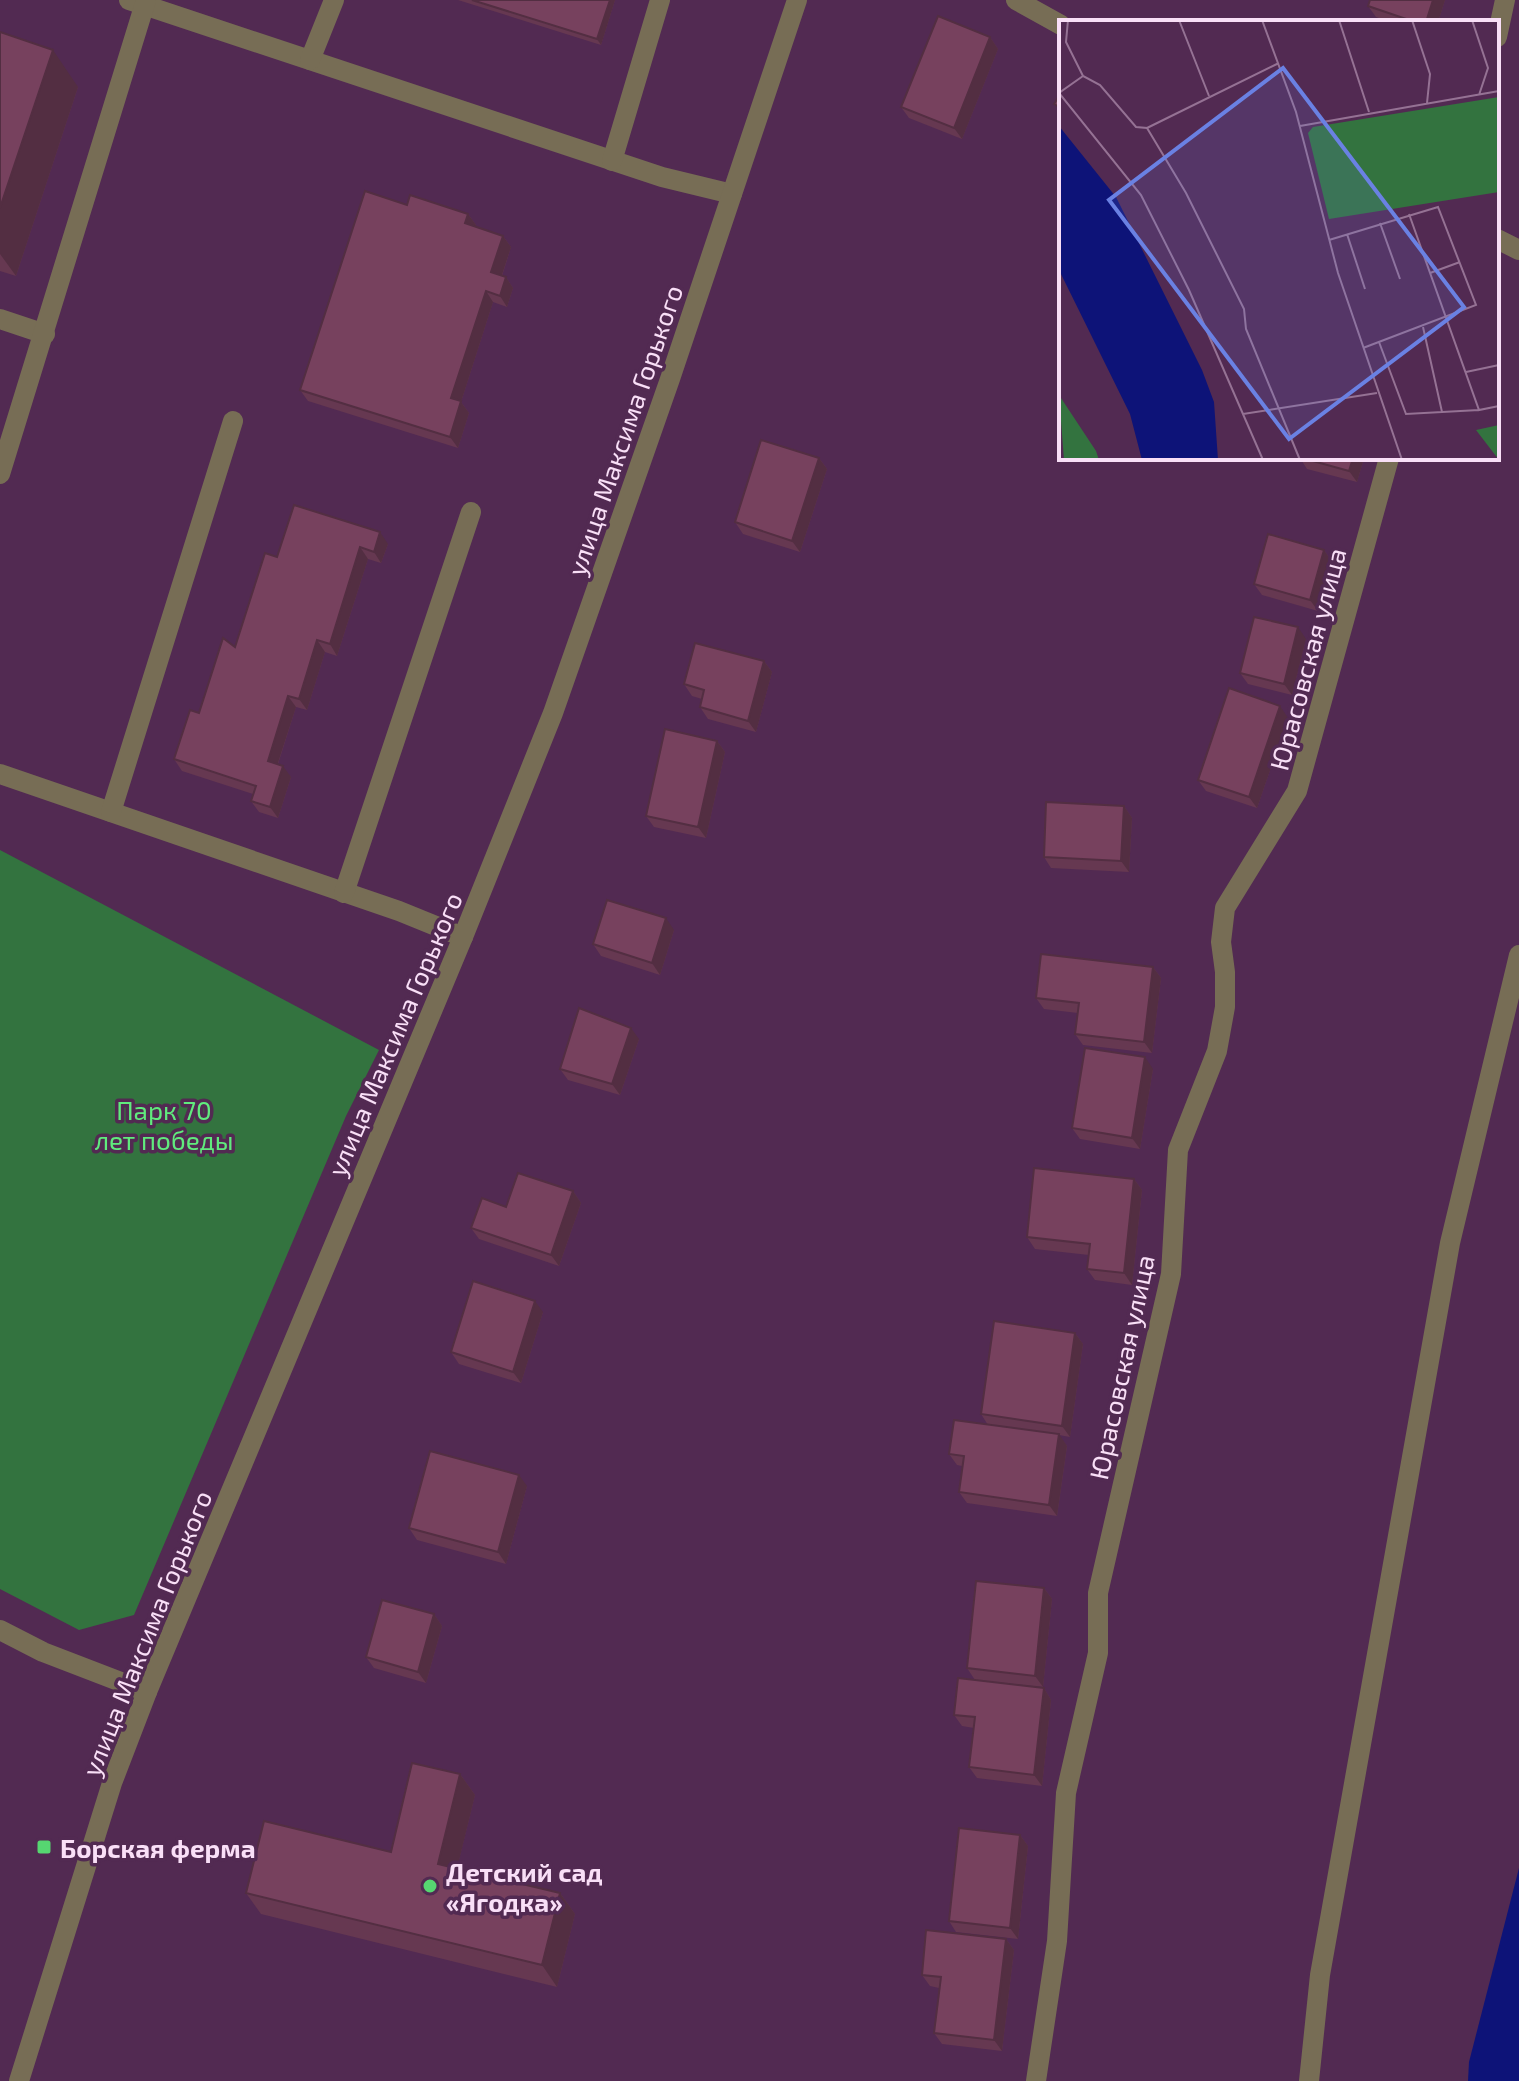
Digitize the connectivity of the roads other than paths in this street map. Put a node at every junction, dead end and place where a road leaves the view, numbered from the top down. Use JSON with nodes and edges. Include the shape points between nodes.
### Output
{"nodes":[{"id":1,"x":334,"y":0,"type":"edge"},
{"id":2,"x":660,"y":0,"type":"edge"},
{"id":3,"x":797,"y":0,"type":"edge"},
{"id":4,"x":1016,"y":0,"type":"edge"},
{"id":5,"x":1505,"y":0,"type":"edge"},
{"id":6,"x":140,"y":2,"type":"edge"},
{"id":7,"x":1059,"y":24,"type":"edge"},
{"id":8,"x":1499,"y":28,"type":"edge"},
{"id":9,"x":310,"y":60,"type":"junction"},
{"id":10,"x":612,"y":161,"type":"junction"},
{"id":11,"x":732,"y":194,"type":"junction"},
{"id":12,"x":1499,"y":240,"type":"edge"},
{"id":13,"x":1519,"y":250,"type":"edge"},
{"id":14,"x":0,"y":319,"type":"edge"},
{"id":15,"x":45,"y":334,"type":"junction"},
{"id":16,"x":233,"y":421,"type":"dead end"},
{"id":17,"x":1388,"y":460,"type":"edge"},
{"id":18,"x":0,"y":474,"type":"edge"},
{"id":19,"x":471,"y":512,"type":"dead end"},
{"id":20,"x":0,"y":774,"type":"edge"},
{"id":21,"x":111,"y":812,"type":"junction"},
{"id":22,"x":344,"y":893,"type":"junction"},
{"id":23,"x":463,"y":937,"type":"junction"},
{"id":24,"x":1519,"y":955,"type":"edge"},
{"id":25,"x":0,"y":1630,"type":"edge"},
{"id":26,"x":147,"y":1692,"type":"junction"},
{"id":27,"x":19,"y":2081,"type":"edge"},
{"id":28,"x":1036,"y":2081,"type":"edge"},
{"id":29,"x":1309,"y":2081,"type":"edge"}],
"edges":[{"from":1,"to":9,"type":"street"},
{"from":2,"to":10,"type":"street"},
{"from":3,"to":11,"type":"street","name":"улица Максима Горького"},
{"from":4,"to":7,"type":"street"},
{"from":5,"to":8,"type":"street"},
{"from":6,"to":9,"type":"street"},
{"from":6,"to":15,"type":"street"},
{"from":9,"to":10,"type":"street"},
{"from":10,"to":11,"type":"street"},
{"from":11,"to":23,"type":"street","name":"улица Максима Горького","via":[[553,713]]},
{"from":12,"to":13,"type":"street"},
{"from":14,"to":15,"type":"street"},
{"from":15,"to":18,"type":"street"},
{"from":16,"to":21,"type":"street"},
{"from":17,"to":28,"type":"street","name":"Юрасовская улица","via":[[1297,791],[1225,908],[1225,1007],[1217,1051],[1178,1150],[1171,1274],[1098,1593],[1098,1653],[1066,1793],[1057,1941]]},
{"from":19,"to":22,"type":"street"},
{"from":20,"to":21,"type":"street"},
{"from":21,"to":22,"type":"street"},
{"from":22,"to":23,"type":"street"},
{"from":23,"to":26,"type":"street","name":"улица Максима Горького"},
{"from":24,"to":29,"type":"street","via":[[1450,1243],[1322,1960]]},
{"from":25,"to":26,"type":"street"},
{"from":26,"to":27,"type":"street","name":"улица Максима Горького","via":[[112,1783]]}]}
